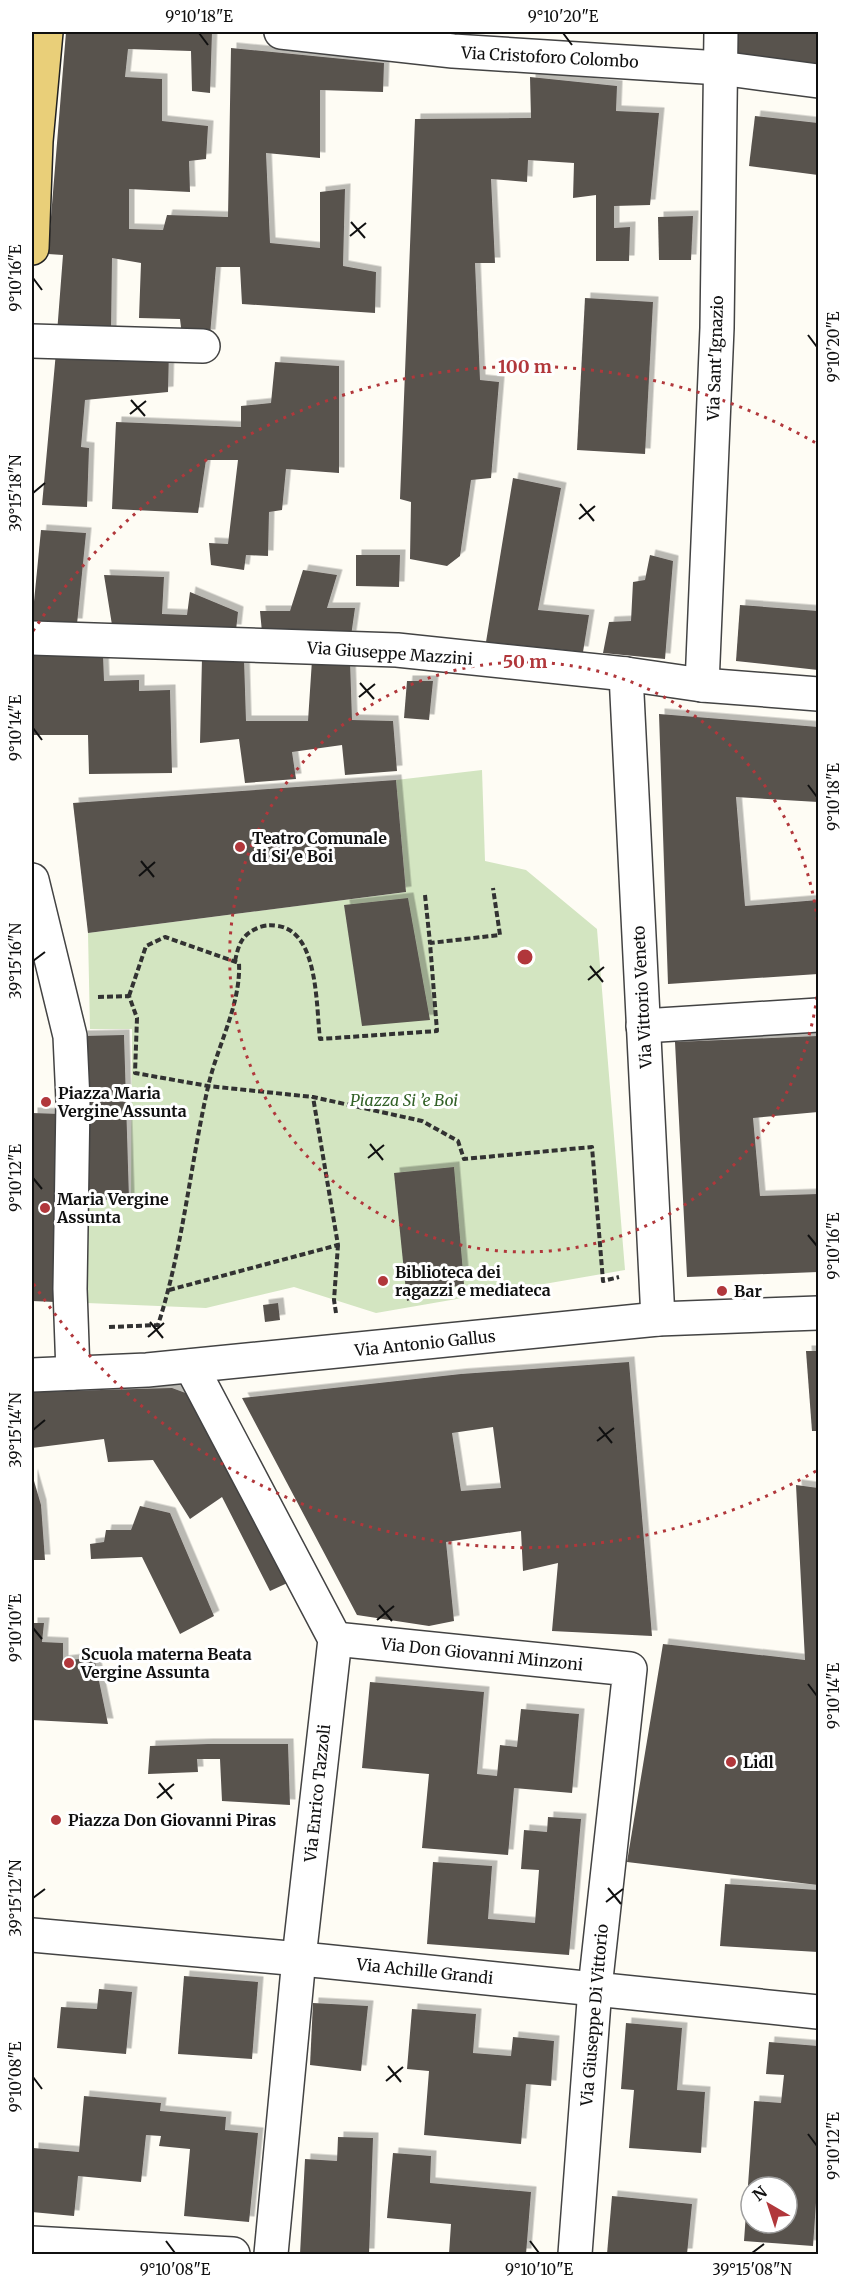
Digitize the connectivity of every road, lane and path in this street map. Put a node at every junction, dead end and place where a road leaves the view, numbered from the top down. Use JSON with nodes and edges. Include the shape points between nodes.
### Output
{"nodes":[{"id":1,"x":46,"y":32,"type":"edge"},
{"id":2,"x":281,"y":32,"type":"edge"},
{"id":3,"x":721,"y":32,"type":"edge"},
{"id":4,"x":454,"y":41,"type":"edge"},
{"id":5,"x":720,"y":68,"type":"junction"},
{"id":6,"x":819,"y":81,"type":"edge"},
{"id":7,"x":34,"y":141,"type":"edge"},
{"id":8,"x":32,"y":248,"type":"edge"},
{"id":9,"x":32,"y":341,"type":"edge"},
{"id":10,"x":204,"y":346,"type":"dead end"},
{"id":11,"x":32,"y":638,"type":"edge"},
{"id":12,"x":626,"y":674,"type":"junction"},
{"id":13,"x":702,"y":685,"type":"junction"},
{"id":14,"x":819,"y":694,"type":"edge"},
{"id":15,"x":32,"y":879,"type":"edge"},
{"id":16,"x":494,"y":888,"type":"dead end"},
{"id":17,"x":425,"y":895,"type":"dead end"},
{"id":18,"x":430,"y":943,"type":"junction"},
{"id":19,"x":235,"y":961,"type":"junction"},
{"id":20,"x":129,"y":996,"type":"junction"},
{"id":21,"x":61,"y":997,"type":"junction"},
{"id":22,"x":819,"y":1016,"type":"edge"},
{"id":23,"x":644,"y":1026,"type":"junction"},
{"id":24,"x":208,"y":1086,"type":"junction"},
{"id":25,"x":313,"y":1097,"type":"junction"},
{"id":26,"x":655,"y":1270,"type":"junction"},
{"id":27,"x":170,"y":1290,"type":"junction"},
{"id":28,"x":819,"y":1313,"type":"edge"},
{"id":29,"x":71,"y":1319,"type":"junction"},
{"id":30,"x":658,"y":1319,"type":"junction"},
{"id":31,"x":191,"y":1366,"type":"junction"},
{"id":32,"x":73,"y":1373,"type":"junction"},
{"id":33,"x":32,"y":1375,"type":"edge"},
{"id":34,"x":335,"y":1639,"type":"junction"},
{"id":35,"x":630,"y":1669,"type":"joint"},
{"id":36,"x":32,"y":1935,"type":"edge"},
{"id":37,"x":299,"y":1958,"type":"junction"},
{"id":38,"x":594,"y":1988,"type":"junction"},
{"id":39,"x":819,"y":2012,"type":"edge"},
{"id":40,"x":32,"y":2242,"type":"edge"},
{"id":41,"x":233,"y":2254,"type":"edge"},
{"id":42,"x":271,"y":2254,"type":"edge"},
{"id":43,"x":575,"y":2254,"type":"edge"}],
"edges":[{"from":1,"to":7,"type":"main road"},
{"from":2,"to":4,"type":"street","name":"Via Cristoforo Colombo"},
{"from":3,"to":5,"type":"street","name":"Via Sant'Ignazio"},
{"from":4,"to":5,"type":"street","name":"Via Cristoforo Colombo"},
{"from":5,"to":6,"type":"street","name":"Via Cristoforo Colombo"},
{"from":5,"to":13,"type":"street","name":"Via Sant'Ignazio","via":[[717,328]]},
{"from":7,"to":8,"type":"main road"},
{"from":9,"to":10,"type":"street"},
{"from":11,"to":12,"type":"street","name":"Via Giuseppe Mazzini","via":[[397,650]]},
{"from":12,"to":13,"type":"street","name":"Via Giuseppe Mazzini"},
{"from":12,"to":23,"type":"street","name":"Via Vittorio Veneto"},
{"from":13,"to":14,"type":"street","name":"Via Giuseppe Mazzini"},
{"from":15,"to":21,"type":"street"},
{"from":16,"to":18,"type":"path","via":[[500,935]]},
{"from":17,"to":18,"type":"path"},
{"from":18,"to":19,"type":"path","via":[[437,1031],[320,1039],[311,961],[302,941],[286,927],[266,925],[250,931],[239,941]]},
{"from":19,"to":20,"type":"path","via":[[165,937],[146,946]]},
{"from":19,"to":24,"type":"path","via":[[239,963],[240,982]]},
{"from":20,"to":21,"type":"path"},
{"from":20,"to":24,"type":"path","via":[[137,1018],[135,1073]]},
{"from":21,"to":29,"type":"street","via":[[70,1036],[73,1101]]},
{"from":22,"to":23,"type":"street"},
{"from":23,"to":26,"type":"street","name":"Via Vittorio Veneto"},
{"from":24,"to":25,"type":"path"},
{"from":24,"to":27,"type":"path"},
{"from":25,"to":26,"type":"path","via":[[422,1121],[458,1141],[464,1159],[592,1147],[603,1281]]},
{"from":25,"to":27,"type":"path","via":[[338,1245]]},
{"from":26,"to":30,"type":"street","name":"Via Vittorio Veneto"},
{"from":27,"to":29,"type":"path","via":[[158,1325]]},
{"from":28,"to":30,"type":"street","name":"Via Antonio Gallus"},
{"from":29,"to":32,"type":"street"},
{"from":30,"to":31,"type":"street","name":"Via Antonio Gallus"},
{"from":31,"to":32,"type":"street","name":"Via Antonio Gallus"},
{"from":31,"to":34,"type":"street"},
{"from":32,"to":33,"type":"street","name":"Via Antonio Gallus"},
{"from":34,"to":35,"type":"street","name":"Via Don Giovanni Minzoni"},
{"from":34,"to":37,"type":"street","name":"Via Enrico Tazzoli"},
{"from":35,"to":38,"type":"street","name":"Via Giuseppe Di Vittorio"},
{"from":36,"to":37,"type":"street","name":"Via Achille Grandi"},
{"from":37,"to":38,"type":"street","name":"Via Achille Grandi"},
{"from":37,"to":42,"type":"street","name":"Via Enrico Tazzoli"},
{"from":38,"to":39,"type":"street","name":"Via Achille Grandi"},
{"from":38,"to":43,"type":"street","name":"Via Giuseppe Di Vittorio"},
{"from":40,"to":41,"type":"street"}]}
